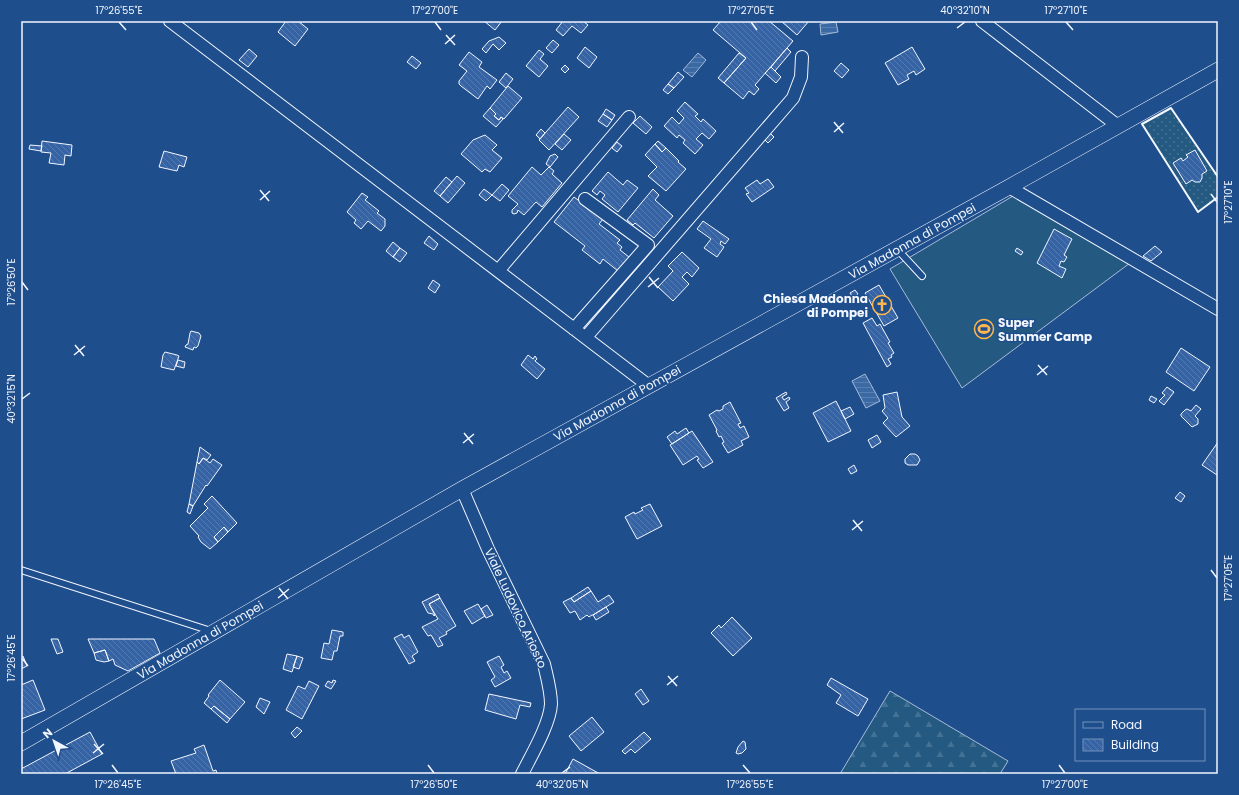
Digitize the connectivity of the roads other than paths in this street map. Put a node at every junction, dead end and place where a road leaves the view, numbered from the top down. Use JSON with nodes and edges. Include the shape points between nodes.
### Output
{"nodes":[{"id":1,"x":170,"y":21,"type":"edge"},
{"id":2,"x":982,"y":21,"type":"edge"},
{"id":3,"x":802,"y":57,"type":"dead end"},
{"id":4,"x":1218,"y":70,"type":"edge"},
{"id":5,"x":629,"y":117,"type":"dead end"},
{"id":6,"x":1118,"y":126,"type":"junction"},
{"id":7,"x":1009,"y":188,"type":"junction"},
{"id":8,"x":585,"y":199,"type":"dead end"},
{"id":9,"x":897,"y":249,"type":"junction"},
{"id":10,"x":498,"y":271,"type":"junction"},
{"id":11,"x":922,"y":276,"type":"dead end"},
{"id":12,"x":1218,"y":310,"type":"edge"},
{"id":13,"x":574,"y":329,"type":"junction"},
{"id":14,"x":586,"y":337,"type":"junction"},
{"id":15,"x":649,"y":386,"type":"junction"},
{"id":16,"x":462,"y":489,"type":"junction"},
{"id":17,"x":21,"y":570,"type":"edge"},
{"id":18,"x":215,"y":632,"type":"junction"},
{"id":19,"x":21,"y":744,"type":"edge"},
{"id":20,"x":522,"y":774,"type":"edge"}],
"edges":[{"from":1,"to":10,"type":"street"},
{"from":2,"to":6,"type":"street"},
{"from":3,"to":14,"type":"street","via":[[801,77],[794,98]]},
{"from":4,"to":6,"type":"street","name":"Via Madonna di Pompei"},
{"from":5,"to":10,"type":"street"},
{"from":6,"to":7,"type":"street","name":"Via Madonna di Pompei"},
{"from":7,"to":9,"type":"street","name":"Via Madonna di Pompei"},
{"from":7,"to":12,"type":"street"},
{"from":8,"to":13,"type":"street","via":[[648,245]]},
{"from":9,"to":11,"type":"lane"},
{"from":9,"to":15,"type":"street","name":"Via Madonna di Pompei"},
{"from":10,"to":13,"type":"street"},
{"from":13,"to":14,"type":"street"},
{"from":14,"to":15,"type":"street"},
{"from":15,"to":16,"type":"street","name":"Via Madonna di Pompei"},
{"from":16,"to":18,"type":"street","name":"Via Madonna di Pompei"},
{"from":16,"to":20,"type":"street","name":"Viale Ludovico Ariosto","via":[[488,550],[544,664],[551,705],[547,721]]},
{"from":17,"to":18,"type":"lane"},
{"from":18,"to":19,"type":"street","name":"Via Madonna di Pompei"}]}
